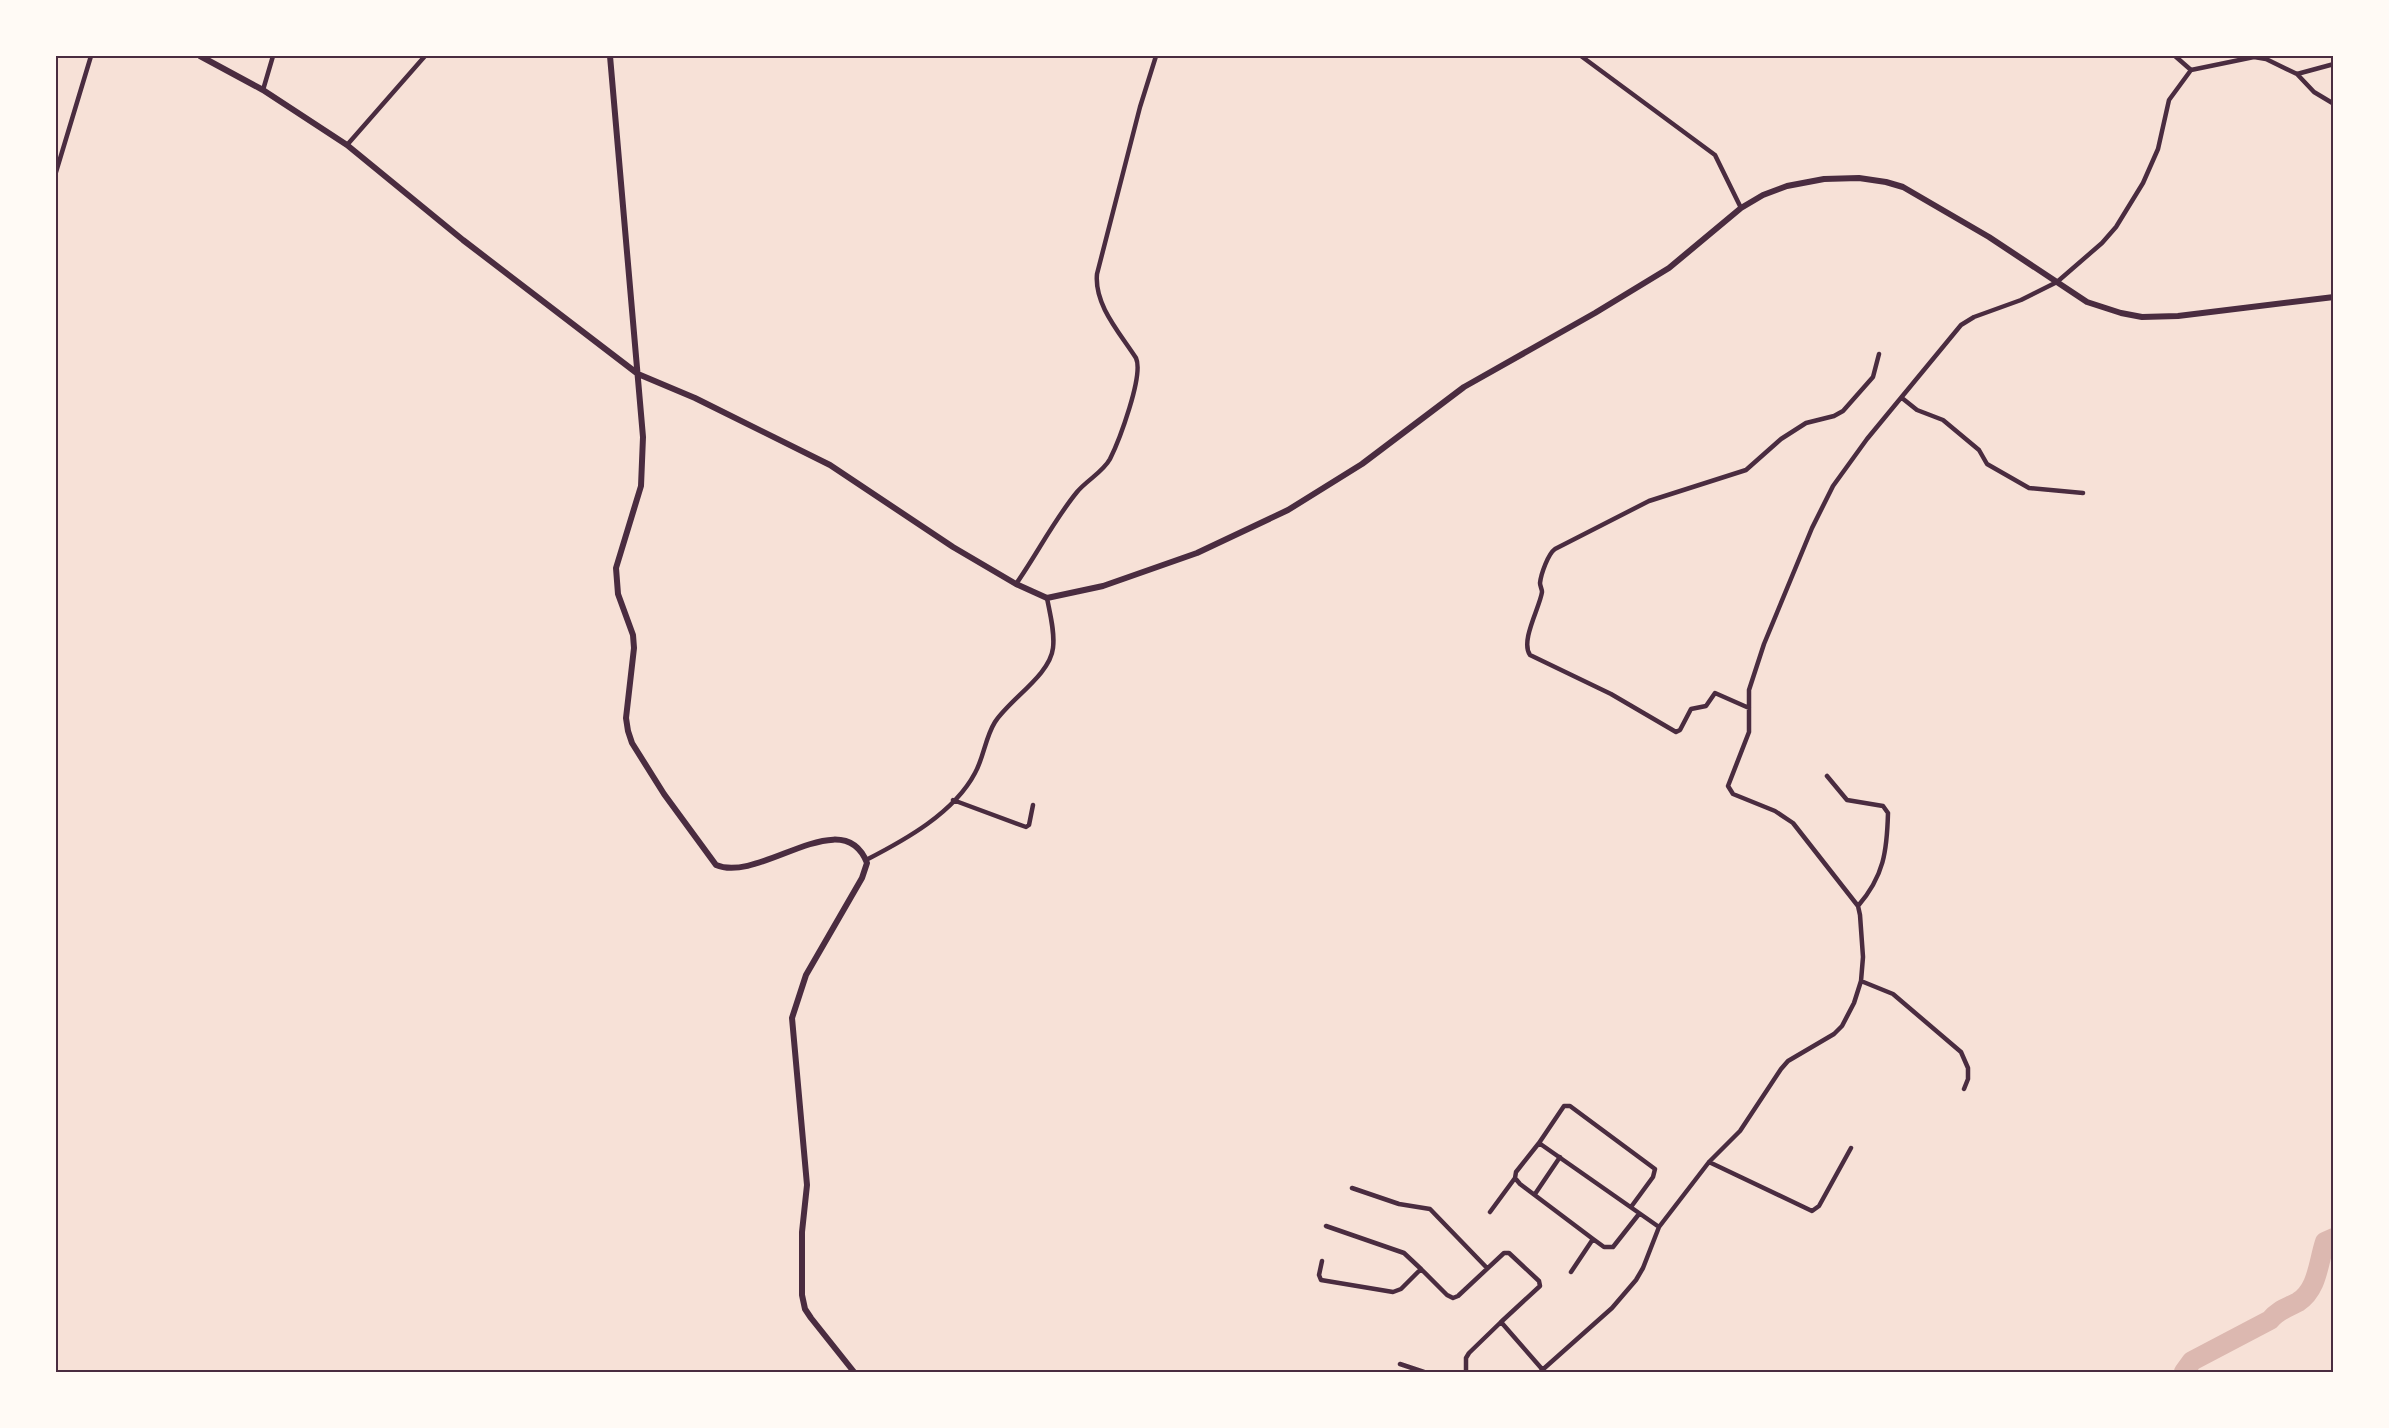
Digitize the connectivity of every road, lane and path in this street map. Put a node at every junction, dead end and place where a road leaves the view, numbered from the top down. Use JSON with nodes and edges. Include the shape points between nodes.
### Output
{"nodes":[{"id":1,"x":91,"y":56,"type":"edge"},
{"id":2,"x":200,"y":56,"type":"edge"},
{"id":3,"x":273,"y":56,"type":"edge"},
{"id":4,"x":425,"y":56,"type":"edge"},
{"id":5,"x":610,"y":56,"type":"edge"},
{"id":6,"x":1156,"y":56,"type":"edge"},
{"id":7,"x":1581,"y":56,"type":"edge"},
{"id":8,"x":2175,"y":56,"type":"edge"},
{"id":9,"x":2334,"y":64,"type":"edge"},
{"id":10,"x":2192,"y":70,"type":"junction"},
{"id":11,"x":2297,"y":74,"type":"junction"},
{"id":12,"x":263,"y":90,"type":"junction"},
{"id":13,"x":2334,"y":104,"type":"edge"},
{"id":14,"x":347,"y":145,"type":"junction"},
{"id":15,"x":56,"y":172,"type":"edge"},
{"id":16,"x":1741,"y":208,"type":"junction"},
{"id":17,"x":2057,"y":282,"type":"junction"},
{"id":18,"x":2334,"y":297,"type":"edge"},
{"id":19,"x":1879,"y":354,"type":"dead end"},
{"id":20,"x":638,"y":374,"type":"junction"},
{"id":21,"x":1902,"y":398,"type":"junction"},
{"id":22,"x":2083,"y":493,"type":"dead end"},
{"id":23,"x":1016,"y":584,"type":"junction"},
{"id":24,"x":1047,"y":598,"type":"junction"},
{"id":25,"x":1749,"y":708,"type":"junction"},
{"id":26,"x":1827,"y":776,"type":"dead end"},
{"id":27,"x":953,"y":800,"type":"junction"},
{"id":28,"x":1033,"y":804,"type":"dead end"},
{"id":29,"x":866,"y":860,"type":"junction"},
{"id":30,"x":1858,"y":906,"type":"junction"},
{"id":31,"x":1861,"y":981,"type":"junction"},
{"id":32,"x":1964,"y":1089,"type":"dead end"},
{"id":33,"x":1539,"y":1143,"type":"junction"},
{"id":34,"x":1851,"y":1148,"type":"dead end"},
{"id":35,"x":1560,"y":1157,"type":"junction"},
{"id":36,"x":1709,"y":1162,"type":"junction"},
{"id":37,"x":1515,"y":1178,"type":"junction"},
{"id":38,"x":1352,"y":1188,"type":"dead end"},
{"id":39,"x":1535,"y":1194,"type":"junction"},
{"id":40,"x":1631,"y":1208,"type":"junction"},
{"id":41,"x":1490,"y":1212,"type":"dead end"},
{"id":42,"x":1639,"y":1214,"type":"junction"},
{"id":43,"x":1326,"y":1226,"type":"dead end"},
{"id":44,"x":1659,"y":1227,"type":"junction"},
{"id":45,"x":1593,"y":1239,"type":"junction"},
{"id":46,"x":1322,"y":1261,"type":"dead end"},
{"id":47,"x":1486,"y":1268,"type":"junction"},
{"id":48,"x":1421,"y":1269,"type":"junction"},
{"id":49,"x":1571,"y":1272,"type":"dead end"},
{"id":50,"x":1501,"y":1322,"type":"junction"},
{"id":51,"x":1400,"y":1364,"type":"dead end"},
{"id":52,"x":1541,"y":1371,"type":"edge"},
{"id":53,"x":854,"y":1372,"type":"edge"},
{"id":54,"x":1421,"y":1372,"type":"edge"},
{"id":55,"x":1466,"y":1372,"type":"edge"}],
"edges":[{"from":1,"to":15,"type":"street"},
{"from":2,"to":12,"type":"street"},
{"from":3,"to":12,"type":"street"},
{"from":4,"to":14,"type":"street"},
{"from":5,"to":20,"type":"street"},
{"from":6,"to":23,"type":"street","via":[[1096,285],[1100,302],[1139,364],[1139,375],[1109,462],[1078,490]]},
{"from":7,"to":16,"type":"street","via":[[1715,154]]},
{"from":8,"to":10,"type":"street"},
{"from":9,"to":11,"type":"street"},
{"from":10,"to":11,"type":"street","via":[[2253,57]]},
{"from":10,"to":17,"type":"street","via":[[2169,100],[2158,149],[2122,218],[2102,243]]},
{"from":11,"to":13,"type":"street","via":[[2314,92]]},
{"from":12,"to":14,"type":"street"},
{"from":14,"to":20,"type":"street"},
{"from":16,"to":17,"type":"street","via":[[1787,186],[1824,179],[1886,182],[1903,187],[1970,226]]},
{"from":16,"to":24,"type":"street","via":[[1669,268],[1464,387],[1362,464],[1288,510],[1197,553],[1103,586]]},
{"from":17,"to":18,"type":"street","via":[[2087,302],[2142,317]]},
{"from":17,"to":21,"type":"street","via":[[1961,325]]},
{"from":19,"to":25,"type":"street","via":[[1873,377],[1839,414],[1806,423],[1780,439],[1746,470],[1649,501],[1550,554],[1531,623],[1527,649],[1530,655],[1611,694],[1676,732],[1692,708],[1706,706],[1715,693]]},
{"from":20,"to":23,"type":"street","via":[[830,465]]},
{"from":20,"to":29,"type":"street","via":[[643,437],[641,486],[615,582],[633,635],[626,718],[632,743],[716,865],[758,865],[821,840],[837,838],[846,841]]},
{"from":21,"to":22,"type":"street","via":[[1917,410],[1939,417],[1979,450],[1987,464],[2023,485],[2035,490]]},
{"from":21,"to":25,"type":"street","via":[[1833,486],[1817,518],[1764,644],[1749,690]]},
{"from":23,"to":24,"type":"street"},
{"from":24,"to":27,"type":"street","via":[[1053,646],[1049,662],[996,721],[974,775]]},
{"from":25,"to":30,"type":"street","via":[[1749,732],[1728,782],[1730,790],[1793,823]]},
{"from":26,"to":30,"type":"street","via":[[1847,800],[1883,806],[1888,813],[1882,866],[1877,881]]},
{"from":27,"to":28,"type":"street","via":[[1026,827]]},
{"from":27,"to":29,"type":"street","via":[[910,837]]},
{"from":29,"to":53,"type":"street","via":[[862,878],[806,975],[792,1018],[807,1185],[802,1295],[811,1318]]},
{"from":30,"to":31,"type":"street"},
{"from":31,"to":32,"type":"street","via":[[1893,994],[1961,1052],[1968,1068]]},
{"from":31,"to":36,"type":"street","via":[[1854,1003],[1838,1030],[1785,1065],[1740,1131]]},
{"from":33,"to":35,"type":"street"},
{"from":33,"to":37,"type":"street"},
{"from":33,"to":40,"type":"street","via":[[1561,1108],[1570,1106],[1655,1169]]},
{"from":34,"to":36,"type":"street","via":[[1819,1206],[1812,1211]]},
{"from":35,"to":39,"type":"street"},
{"from":35,"to":40,"type":"street"},
{"from":36,"to":44,"type":"street"},
{"from":37,"to":39,"type":"street"},
{"from":37,"to":41,"type":"street"},
{"from":38,"to":47,"type":"street","via":[[1399,1204],[1430,1209]]},
{"from":39,"to":45,"type":"street"},
{"from":40,"to":42,"type":"street"},
{"from":42,"to":44,"type":"street"},
{"from":42,"to":45,"type":"street","via":[[1613,1247]]},
{"from":43,"to":48,"type":"street","via":[[1404,1253]]},
{"from":44,"to":52,"type":"street","via":[[1635,1280],[1612,1308]]},
{"from":45,"to":49,"type":"street"},
{"from":46,"to":48,"type":"street","via":[[1321,1280],[1393,1292]]},
{"from":47,"to":48,"type":"street","via":[[1453,1298]]},
{"from":47,"to":50,"type":"street","via":[[1507,1253],[1539,1281],[1539,1289]]},
{"from":50,"to":52,"type":"street"},
{"from":50,"to":55,"type":"street","via":[[1469,1353]]},
{"from":51,"to":54,"type":"street"}]}
